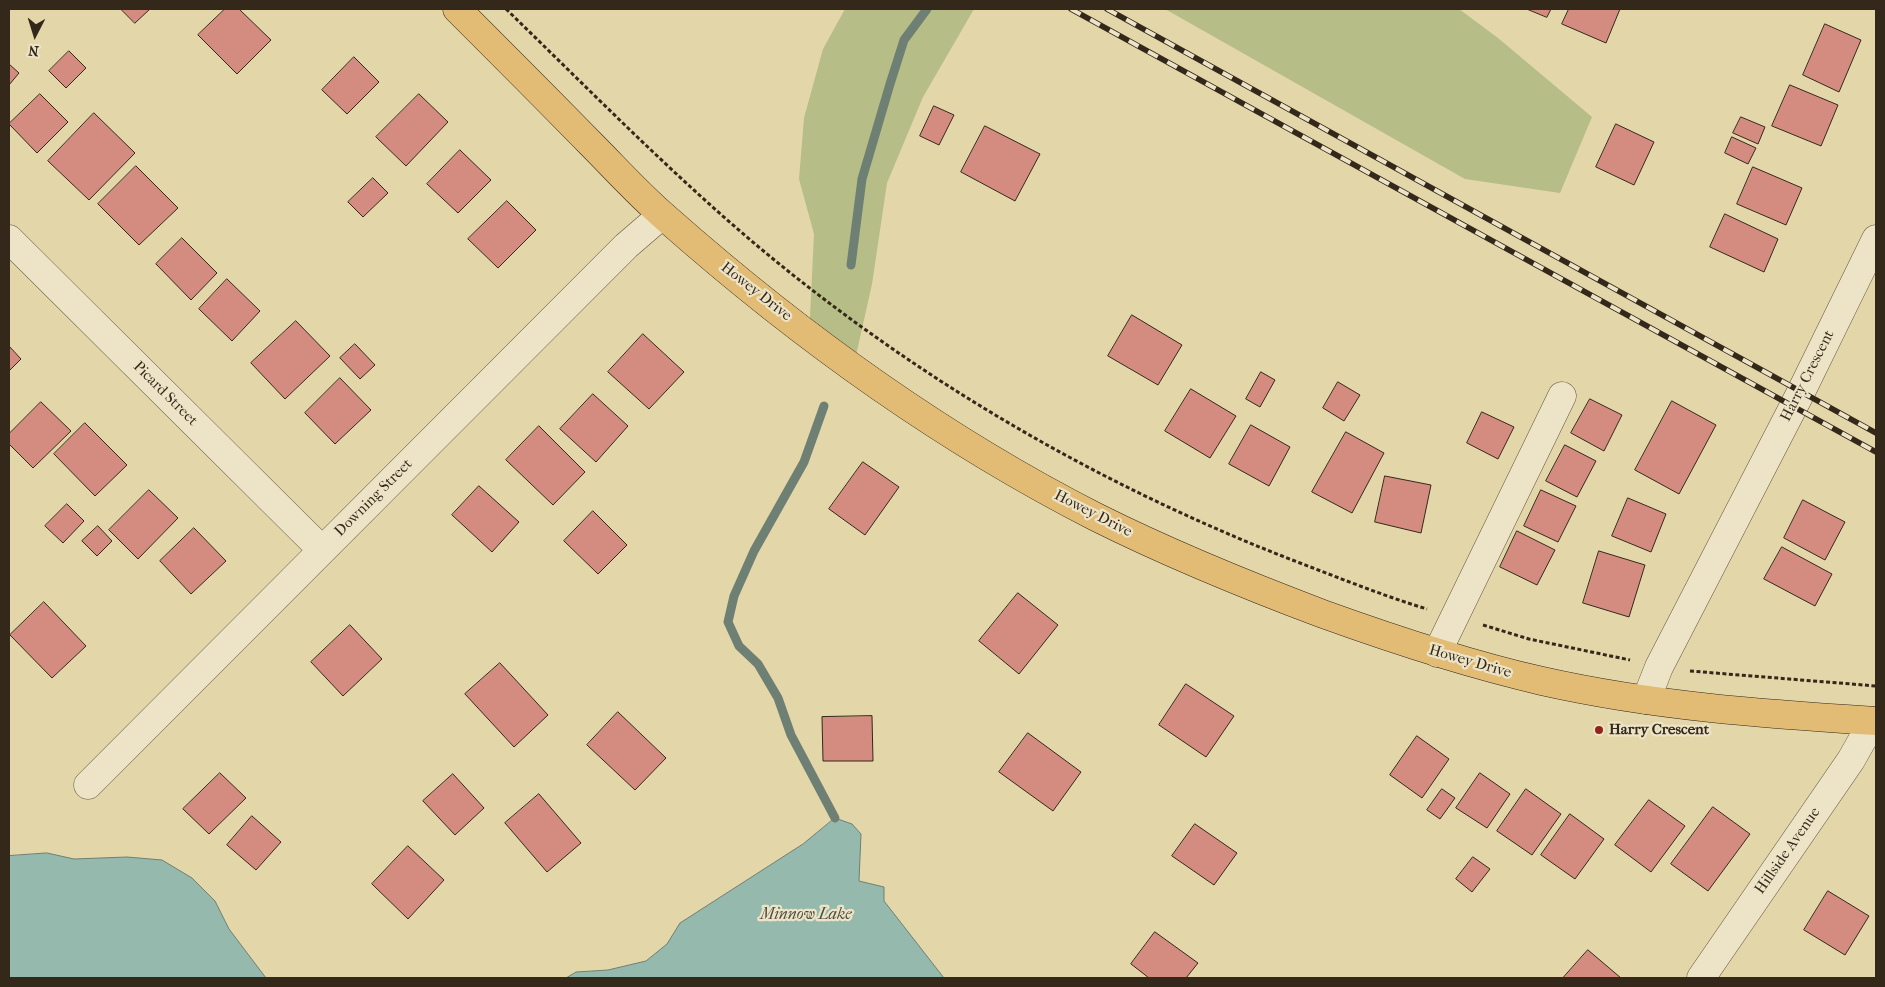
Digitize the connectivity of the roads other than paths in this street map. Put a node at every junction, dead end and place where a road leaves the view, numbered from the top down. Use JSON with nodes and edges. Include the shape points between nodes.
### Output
{"nodes":[{"id":1,"x":457,"y":9,"type":"edge"},
{"id":2,"x":662,"y":215,"type":"junction"},
{"id":3,"x":9,"y":238,"type":"edge"},
{"id":4,"x":1876,"y":239,"type":"edge"},
{"id":5,"x":1562,"y":396,"type":"dead end"},
{"id":6,"x":322,"y":550,"type":"junction"},
{"id":7,"x":1437,"y":653,"type":"junction"},
{"id":8,"x":1646,"y":700,"type":"junction"},
{"id":9,"x":1875,"y":721,"type":"edge"},
{"id":10,"x":88,"y":785,"type":"dead end"},
{"id":11,"x":1701,"y":978,"type":"edge"}],
"edges":[{"from":1,"to":2,"type":"main road","name":"Howey Drive"},
{"from":2,"to":6,"type":"street","name":"Downing Street","via":[[619,253]]},
{"from":2,"to":7,"type":"main road","name":"Howey Drive","via":[[843,359],[1027,480],[1166,550],[1293,602]]},
{"from":3,"to":6,"type":"street","name":"Picard Street"},
{"from":4,"to":8,"type":"street","name":"Harry Crescent","via":[[1659,667]]},
{"from":5,"to":7,"type":"street"},
{"from":6,"to":10,"type":"street","name":"Downing Street"},
{"from":7,"to":8,"type":"main road","name":"Howey Drive","via":[[1548,682]]},
{"from":8,"to":9,"type":"main road","name":"Howey Drive","via":[[1757,714]]},
{"from":9,"to":11,"type":"street","name":"Hillside Avenue"}]}
